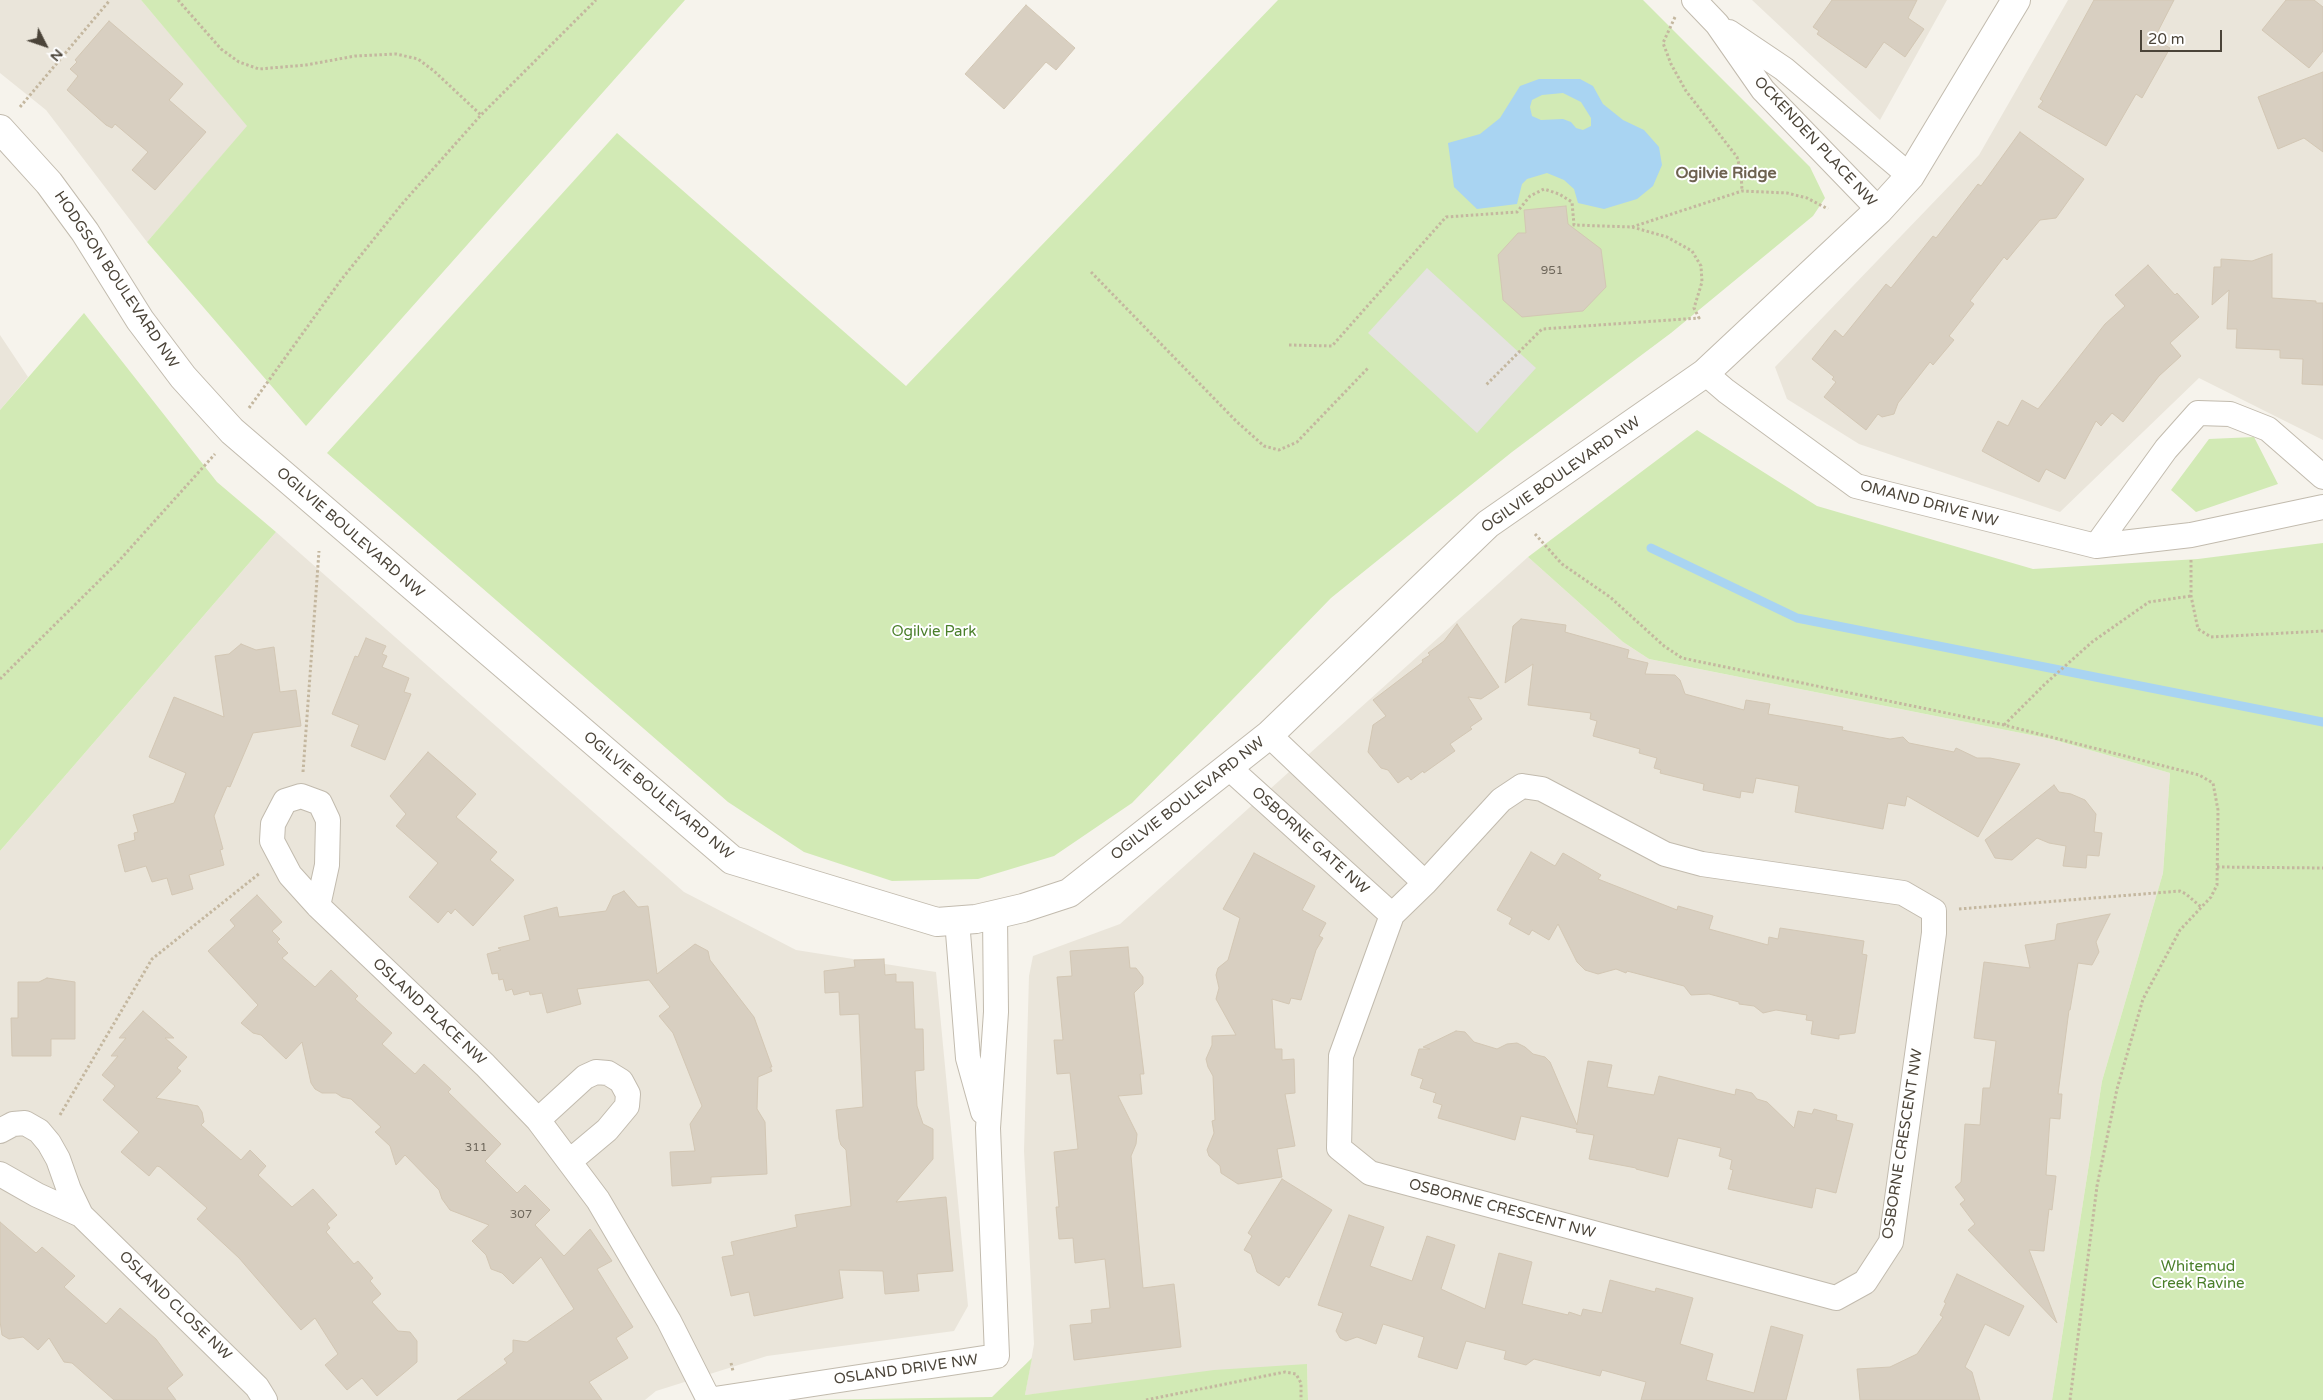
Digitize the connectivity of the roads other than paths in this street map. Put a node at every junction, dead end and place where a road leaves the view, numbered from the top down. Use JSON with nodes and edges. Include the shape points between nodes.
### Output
{"nodes":[{"id":1,"x":2016,"y":0,"type":"edge"},
{"id":2,"x":1685,"y":7,"type":"edge"},
{"id":3,"x":1717,"y":24,"type":"junction"},
{"id":4,"x":0,"y":129,"type":"edge"},
{"id":5,"x":1910,"y":176,"type":"junction"},
{"id":6,"x":1879,"y":210,"type":"junction"},
{"id":7,"x":1705,"y":373,"type":"junction"},
{"id":8,"x":232,"y":431,"type":"joint"},
{"id":9,"x":2323,"y":477,"type":"edge"},
{"id":10,"x":2323,"y":507,"type":"edge"},
{"id":11,"x":2096,"y":546,"type":"junction"},
{"id":12,"x":1268,"y":735,"type":"junction"},
{"id":13,"x":1228,"y":767,"type":"junction"},
{"id":14,"x":1425,"y":883,"type":"junction"},
{"id":15,"x":318,"y":906,"type":"dead end"},
{"id":16,"x":995,"y":915,"type":"junction"},
{"id":17,"x":1392,"y":915,"type":"junction"},
{"id":18,"x":957,"y":920,"type":"junction"},
{"id":19,"x":538,"y":1120,"type":"junction"},
{"id":20,"x":988,"y":1128,"type":"junction"},
{"id":21,"x":0,"y":1131,"type":"edge"},
{"id":22,"x":570,"y":1161,"type":"junction"},
{"id":23,"x":0,"y":1174,"type":"edge"},
{"id":24,"x":82,"y":1215,"type":"junction"},
{"id":25,"x":265,"y":1400,"type":"edge"},
{"id":26,"x":708,"y":1400,"type":"edge"}],
"edges":[{"from":1,"to":5,"type":"street","name":"OGILVIE BOULEVARD NW"},
{"from":2,"to":3,"type":"street","name":"OCKENDEN PLACE NW"},
{"from":3,"to":5,"type":"street","name":"OCKENDEN PLACE NW","via":[[1784,69]]},
{"from":3,"to":6,"type":"street","name":"OCKENDEN PLACE NW","via":[[1763,90]]},
{"from":4,"to":8,"type":"street","name":"HODGSON BOULEVARD NW","via":[[49,183],[85,232],[140,320],[183,377]]},
{"from":5,"to":6,"type":"street","name":"OGILVIE BOULEVARD NW"},
{"from":6,"to":7,"type":"street","name":"OGILVIE BOULEVARD NW"},
{"from":7,"to":11,"type":"street","name":"OMAND DRIVE NW","via":[[1856,486]]},
{"from":7,"to":12,"type":"street","name":"OGILVIE BOULEVARD NW","via":[[1488,524]]},
{"from":8,"to":18,"type":"street","name":"OGILVIE BOULEVARD NW","via":[[732,860],[937,922]]},
{"from":9,"to":11,"type":"street","via":[[2268,429],[2230,414],[2198,413],[2166,449]]},
{"from":10,"to":11,"type":"street","name":"OMAND DRIVE NW","via":[[2191,535]]},
{"from":12,"to":13,"type":"street","name":"OGILVIE BOULEVARD NW"},
{"from":12,"to":14,"type":"street"},
{"from":13,"to":16,"type":"street","name":"OGILVIE BOULEVARD NW","via":[[1069,893]]},
{"from":13,"to":17,"type":"street","name":"OSBORNE GATE NW"},
{"from":14,"to":17,"type":"street","name":"OSBORNE CRESCENT NW"},
{"from":14,"to":17,"type":"street","name":"OSBORNE CRESCENT NW","via":[[1502,800],[1522,786],[1542,789],[1665,854],[1702,864],[1903,893],[1934,911],[1934,932],[1891,1242],[1865,1282],[1836,1298],[1370,1173],[1339,1148],[1341,1056]]},
{"from":15,"to":19,"type":"street","name":"OSLAND PLACE NW"},
{"from":16,"to":18,"type":"street","name":"OGILVIE BOULEVARD NW"},
{"from":16,"to":20,"type":"street","name":"OSLAND DRIVE NW","via":[[996,1012]]},
{"from":18,"to":20,"type":"street","name":"OSLAND DRIVE NW","via":[[968,1058]]},
{"from":19,"to":22,"type":"street","name":"OSLAND PLACE NW"},
{"from":19,"to":22,"type":"street","via":[[590,1074],[608,1073],[621,1081],[628,1094],[627,1106],[607,1130]]},
{"from":20,"to":26,"type":"street","name":"OSLAND DRIVE NW","via":[[997,1356]]},
{"from":21,"to":24,"type":"street","name":"OSLAND CLOSE NW","via":[[13,1124],[25,1123],[39,1131],[58,1159]]},
{"from":22,"to":26,"type":"street","name":"OSLAND PLACE NW","via":[[598,1200],[670,1321]]},
{"from":23,"to":24,"type":"street","name":"OSLAND CLOSE NW"},
{"from":24,"to":25,"type":"street","name":"OSLAND CLOSE NW","via":[[258,1387]]}]}
